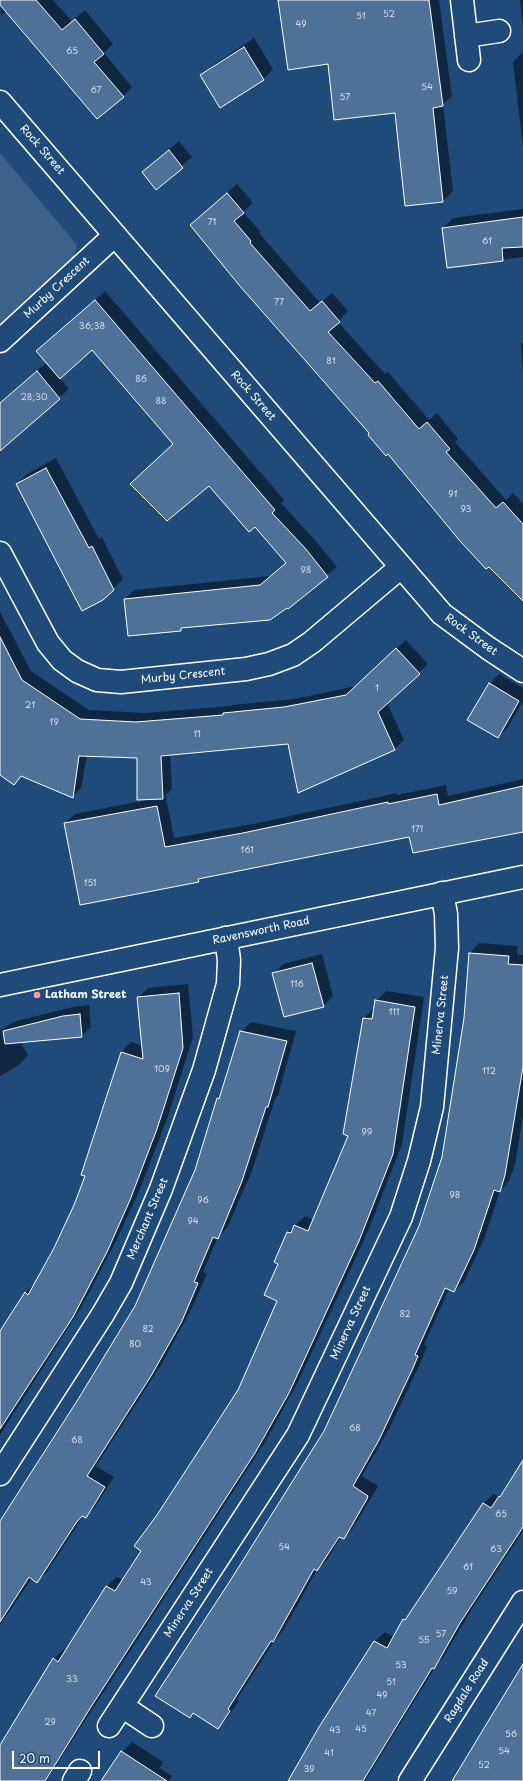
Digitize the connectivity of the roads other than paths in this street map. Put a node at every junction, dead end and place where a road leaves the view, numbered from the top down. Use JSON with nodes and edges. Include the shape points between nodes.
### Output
{"nodes":[{"id":1,"x":462,"y":0,"type":"edge"},
{"id":2,"x":498,"y":32,"type":"dead end"},
{"id":3,"x":466,"y":36,"type":"junction"},
{"id":4,"x":469,"y":60,"type":"dead end"},
{"id":5,"x":0,"y":102,"type":"edge"},
{"id":6,"x":115,"y":235,"type":"junction"},
{"id":7,"x":0,"y":341,"type":"edge"},
{"id":8,"x":0,"y":553,"type":"edge"},
{"id":9,"x":400,"y":567,"type":"junction"},
{"id":10,"x":523,"y":671,"type":"edge"},
{"id":11,"x":523,"y":877,"type":"edge"},
{"id":12,"x":442,"y":893,"type":"junction"},
{"id":13,"x":226,"y":938,"type":"junction"},
{"id":14,"x":0,"y":985,"type":"edge"},
{"id":15,"x":0,"y":1474,"type":"edge"},
{"id":16,"x":523,"y":1602,"type":"edge"},
{"id":17,"x":122,"y":1706,"type":"junction"},
{"id":18,"x":109,"y":1726,"type":"dead end"},
{"id":19,"x":152,"y":1726,"type":"dead end"},
{"id":20,"x":410,"y":1781,"type":"edge"}],
"edges":[{"from":1,"to":3,"type":"street"},
{"from":2,"to":3,"type":"street"},
{"from":3,"to":4,"type":"street"},
{"from":5,"to":6,"type":"street","name":"Rock Street"},
{"from":6,"to":7,"type":"street","name":"Murby Crescent"},
{"from":6,"to":9,"type":"street","name":"Rock Street"},
{"from":8,"to":9,"type":"street","name":"Murby Crescent","via":[[48,643],[62,660],[77,671],[97,680],[121,682],[246,669],[293,655],[312,642]]},
{"from":9,"to":10,"type":"street","name":"Rock Street","via":[[442,614]]},
{"from":11,"to":12,"type":"street","name":"Ravensworth Road"},
{"from":12,"to":13,"type":"street","name":"Ravensworth Road"},
{"from":12,"to":17,"type":"street","name":"Minerva Street","via":[[446,914],[447,948],[432,1107],[419,1161],[401,1217],[298,1435]]},
{"from":13,"to":14,"type":"street","name":"Ravensworth Road"},
{"from":13,"to":15,"type":"street","name":"Merchant Street","via":[[229,960],[228,984],[204,1070],[161,1189],[121,1283]]},
{"from":16,"to":20,"type":"street","name":"Ragdale Road"},
{"from":17,"to":18,"type":"street","name":"Minerva Street"},
{"from":17,"to":19,"type":"street"}]}
